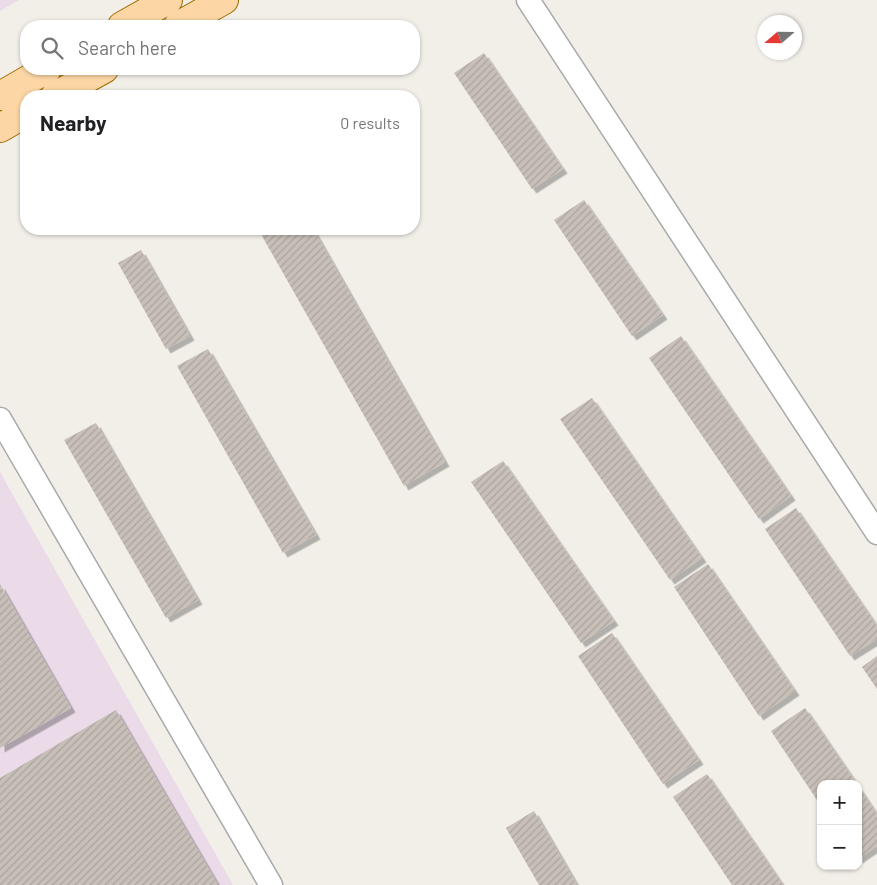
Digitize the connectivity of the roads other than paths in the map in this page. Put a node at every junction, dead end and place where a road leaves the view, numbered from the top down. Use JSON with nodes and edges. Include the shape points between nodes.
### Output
{"nodes":[{"id":1,"x":168,"y":0,"type":"edge"},
{"id":2,"x":224,"y":0,"type":"edge"},
{"id":3,"x":528,"y":0,"type":"edge"},
{"id":4,"x":133,"y":20,"type":"edge"},
{"id":5,"x":189,"y":20,"type":"edge"},
{"id":6,"x":37,"y":75,"type":"edge"},
{"id":7,"x":93,"y":75,"type":"edge"},
{"id":8,"x":67,"y":90,"type":"edge"},
{"id":9,"x":0,"y":96,"type":"edge"},
{"id":10,"x":20,"y":116,"type":"edge"},
{"id":11,"x":0,"y":128,"type":"edge"},
{"id":12,"x":0,"y":420,"type":"edge"},
{"id":13,"x":877,"y":533,"type":"edge"},
{"id":14,"x":271,"y":885,"type":"edge"}],
"edges":[{"from":1,"to":4,"type":"main road"},
{"from":2,"to":5,"type":"main road"},
{"from":3,"to":13,"type":"street"},
{"from":6,"to":9,"type":"main road"},
{"from":7,"to":8,"type":"main road"},
{"from":10,"to":11,"type":"main road"},
{"from":12,"to":14,"type":"street"}]}
